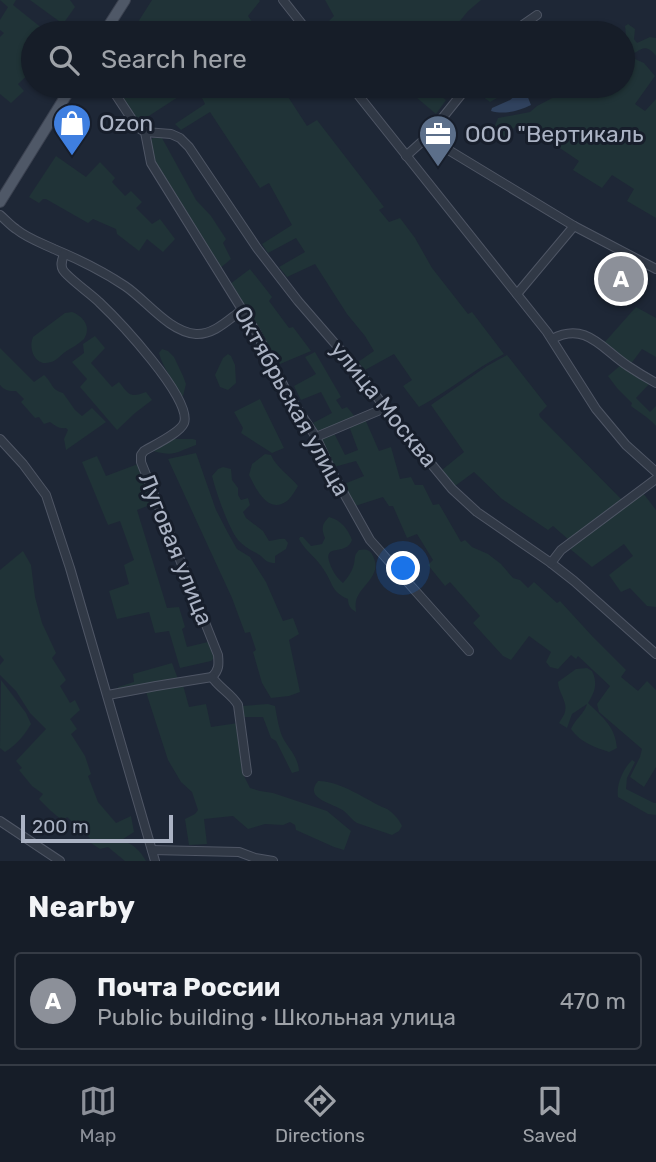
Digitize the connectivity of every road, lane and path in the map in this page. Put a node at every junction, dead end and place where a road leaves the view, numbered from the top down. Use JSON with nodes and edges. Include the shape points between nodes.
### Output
{"nodes":[{"id":1,"x":125,"y":0,"type":"edge"},
{"id":2,"x":283,"y":0,"type":"edge"},
{"id":3,"x":537,"y":15,"type":"dead end"},
{"id":4,"x":112,"y":21,"type":"edge"},
{"id":5,"x":300,"y":21,"type":"edge"},
{"id":6,"x":528,"y":21,"type":"edge"},
{"id":7,"x":65,"y":98,"type":"edge"},
{"id":8,"x":118,"y":98,"type":"edge"},
{"id":9,"x":361,"y":98,"type":"edge"},
{"id":10,"x":458,"y":98,"type":"edge"},
{"id":11,"x":145,"y":132,"type":"junction"},
{"id":12,"x":427,"y":137,"type":"junction"},
{"id":13,"x":407,"y":156,"type":"junction"},
{"id":14,"x":0,"y":202,"type":"edge"},
{"id":15,"x":0,"y":215,"type":"edge"},
{"id":16,"x":575,"y":226,"type":"junction"},
{"id":17,"x":64,"y":254,"type":"junction"},
{"id":18,"x":656,"y":270,"type":"edge"},
{"id":19,"x":517,"y":294,"type":"junction"},
{"id":20,"x":242,"y":310,"type":"junction"},
{"id":21,"x":552,"y":340,"type":"junction"},
{"id":22,"x":656,"y":383,"type":"edge"},
{"id":23,"x":385,"y":408,"type":"junction"},
{"id":24,"x":316,"y":437,"type":"junction"},
{"id":25,"x":0,"y":439,"type":"edge"},
{"id":26,"x":656,"y":472,"type":"edge"},
{"id":27,"x":656,"y":479,"type":"edge"},
{"id":28,"x":551,"y":563,"type":"junction"},
{"id":29,"x":469,"y":651,"type":"dead end"},
{"id":30,"x":656,"y":654,"type":"edge"},
{"id":31,"x":212,"y":677,"type":"junction"},
{"id":32,"x":108,"y":695,"type":"junction"},
{"id":33,"x":247,"y":772,"type":"dead end"},
{"id":34,"x":0,"y":821,"type":"edge"},
{"id":35,"x":152,"y":850,"type":"junction"},
{"id":36,"x":60,"y":861,"type":"edge"},
{"id":37,"x":155,"y":861,"type":"edge"},
{"id":38,"x":273,"y":861,"type":"edge"}],
"edges":[{"from":1,"to":4,"type":"main road"},
{"from":2,"to":5,"type":"street"},
{"from":3,"to":6,"type":"street"},
{"from":7,"to":14,"type":"main road"},
{"from":8,"to":11,"type":"street","via":[[136,127]]},
{"from":9,"to":13,"type":"street"},
{"from":10,"to":12,"type":"street"},
{"from":11,"to":20,"type":"street","name":"Октябрьская улица","via":[[151,163]]},
{"from":11,"to":23,"type":"street","name":"улица Москва","via":[[171,134],[189,147],[257,248]]},
{"from":12,"to":13,"type":"street"},
{"from":12,"to":16,"type":"street"},
{"from":13,"to":19,"type":"street"},
{"from":15,"to":17,"type":"street","via":[[15,229]]},
{"from":16,"to":18,"type":"street"},
{"from":16,"to":19,"type":"street"},
{"from":17,"to":20,"type":"street","via":[[126,286],[185,331],[204,333]]},
{"from":17,"to":31,"type":"street","name":"Луговая улица","via":[[64,272],[127,329],[166,378],[183,410],[184,425],[144,450],[141,462],[218,655],[219,665]]},
{"from":19,"to":21,"type":"street"},
{"from":20,"to":24,"type":"street","name":"Октябрьская улица"},
{"from":21,"to":22,"type":"street","via":[[564,333],[585,335]]},
{"from":21,"to":26,"type":"street","via":[[596,409]]},
{"from":23,"to":24,"type":"street"},
{"from":23,"to":28,"type":"street","name":"улица Москва","via":[[464,501]]},
{"from":24,"to":29,"type":"street","name":"Октябрьская улица","via":[[370,540]]},
{"from":25,"to":32,"type":"street","via":[[46,495]]},
{"from":27,"to":28,"type":"street","via":[[561,550]]},
{"from":28,"to":30,"type":"street","name":"улица Москва"},
{"from":31,"to":32,"type":"street"},
{"from":31,"to":33,"type":"street","via":[[238,705]]},
{"from":32,"to":35,"type":"street"},
{"from":34,"to":36,"type":"street"},
{"from":35,"to":37,"type":"street"},
{"from":35,"to":38,"type":"street","via":[[239,852]]}]}
